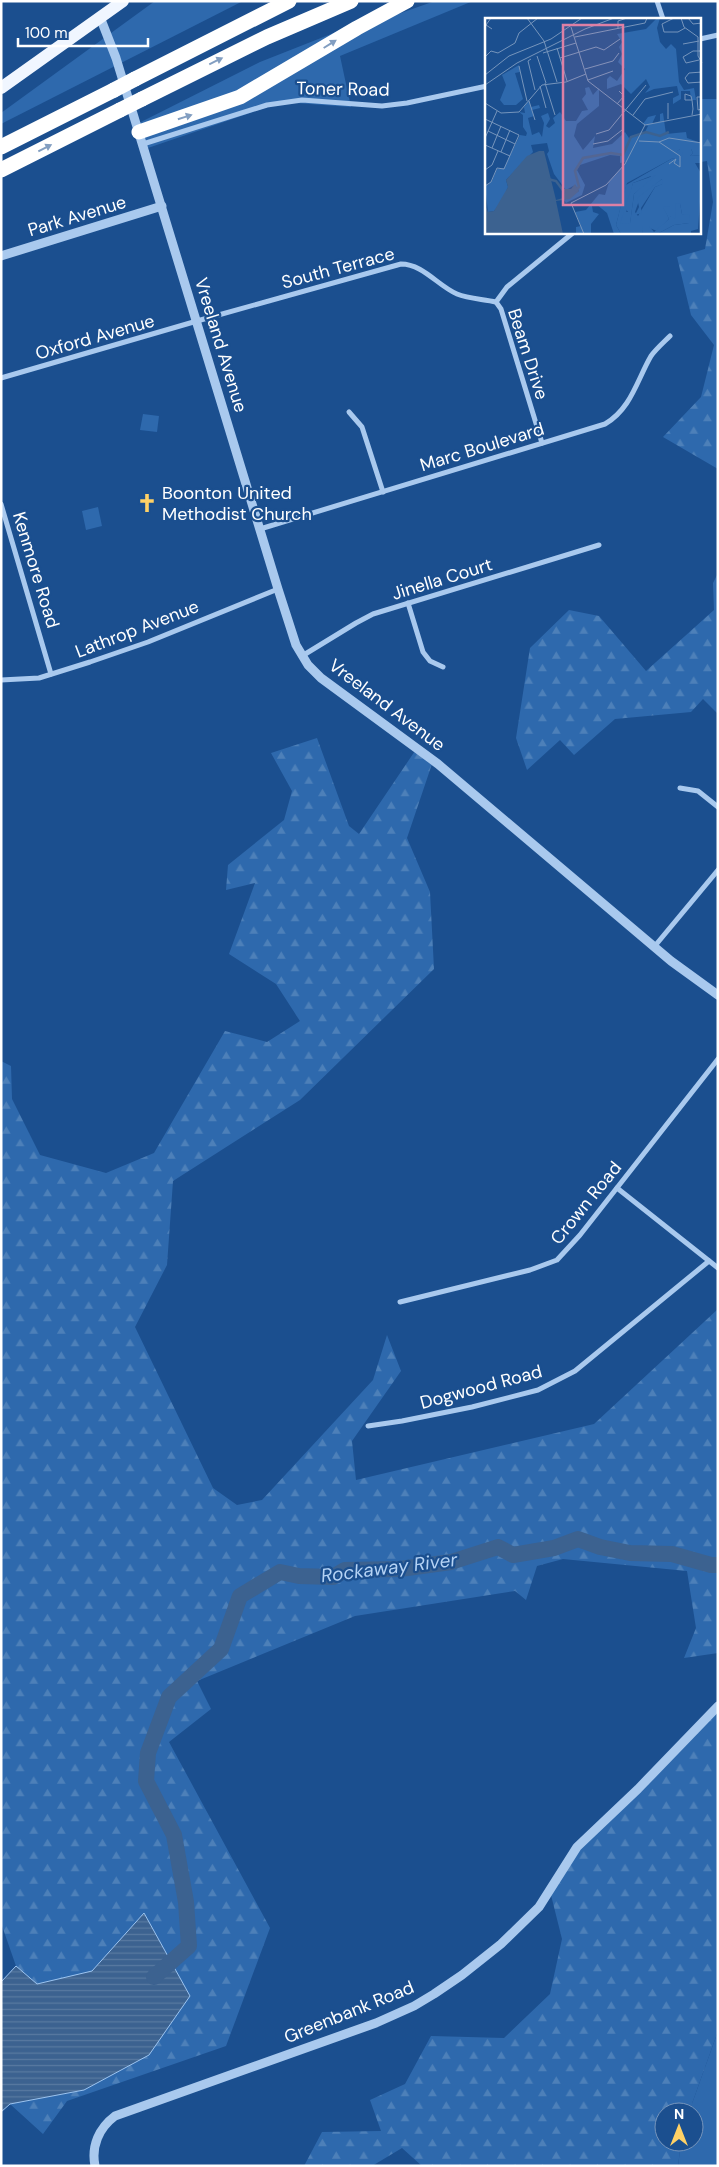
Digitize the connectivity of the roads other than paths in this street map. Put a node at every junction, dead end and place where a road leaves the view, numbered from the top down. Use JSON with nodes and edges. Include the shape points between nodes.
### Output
{"nodes":[{"id":1,"x":123,"y":1,"type":"edge"},
{"id":2,"x":289,"y":1,"type":"edge"},
{"id":3,"x":351,"y":1,"type":"edge"},
{"id":4,"x":407,"y":1,"type":"edge"},
{"id":5,"x":657,"y":1,"type":"edge"},
{"id":6,"x":100,"y":17,"type":"junction"},
{"id":7,"x":663,"y":18,"type":"edge"},
{"id":8,"x":718,"y":35,"type":"edge"},
{"id":9,"x":702,"y":39,"type":"edge"},
{"id":10,"x":485,"y":86,"type":"edge"},
{"id":11,"x":1,"y":88,"type":"edge"},
{"id":12,"x":141,"y":138,"type":"junction"},
{"id":13,"x":1,"y":147,"type":"edge"},
{"id":14,"x":1,"y":170,"type":"edge"},
{"id":15,"x":162,"y":206,"type":"junction"},
{"id":16,"x":572,"y":234,"type":"edge"},
{"id":17,"x":1,"y":256,"type":"edge"},
{"id":18,"x":496,"y":302,"type":"junction"},
{"id":19,"x":197,"y":321,"type":"junction"},
{"id":20,"x":670,"y":336,"type":"dead end"},
{"id":21,"x":1,"y":378,"type":"edge"},
{"id":22,"x":349,"y":412,"type":"dead end"},
{"id":23,"x":542,"y":443,"type":"junction"},
{"id":24,"x":383,"y":492,"type":"junction"},
{"id":25,"x":1,"y":504,"type":"edge"},
{"id":26,"x":4,"y":525,"type":"edge"},
{"id":27,"x":260,"y":529,"type":"junction"},
{"id":28,"x":599,"y":545,"type":"dead end"},
{"id":29,"x":278,"y":589,"type":"junction"},
{"id":30,"x":408,"y":603,"type":"junction"},
{"id":31,"x":302,"y":657,"type":"junction"},
{"id":32,"x":443,"y":667,"type":"dead end"},
{"id":33,"x":51,"y":674,"type":"junction"},
{"id":34,"x":1,"y":680,"type":"edge"},
{"id":35,"x":680,"y":788,"type":"dead end"},
{"id":36,"x":718,"y":808,"type":"edge"},
{"id":37,"x":718,"y":870,"type":"edge"},
{"id":38,"x":654,"y":947,"type":"junction"},
{"id":39,"x":718,"y":995,"type":"edge"},
{"id":40,"x":718,"y":1060,"type":"edge"},
{"id":41,"x":617,"y":1188,"type":"junction"},
{"id":42,"x":709,"y":1260,"type":"junction"},
{"id":43,"x":718,"y":1268,"type":"edge"},
{"id":44,"x":400,"y":1302,"type":"dead end"},
{"id":45,"x":368,"y":1426,"type":"dead end"},
{"id":46,"x":718,"y":1706,"type":"edge"},
{"id":47,"x":95,"y":2166,"type":"edge"}],
"edges":[{"from":1,"to":6,"type":"main road"},
{"from":2,"to":13,"type":"highway","bridge":true},
{"from":14,"to":3,"type":"highway","one_way":true,"bridge":true,"via":[[267,37]]},
{"from":12,"to":4,"type":"highway","one_way":true,"via":[[240,97]]},
{"from":5,"to":7,"type":"street"},
{"from":6,"to":11,"type":"main road"},
{"from":6,"to":12,"type":"street","name":"Vreeland Avenue"},
{"from":8,"to":9,"type":"street"},
{"from":10,"to":12,"type":"street","name":"Toner Road","via":[[382,106],[320,100],[284,102]]},
{"from":12,"to":15,"type":"street","name":"Vreeland Avenue"},
{"from":15,"to":17,"type":"street","name":"Park Avenue"},
{"from":15,"to":19,"type":"street","name":"Vreeland Avenue"},
{"from":16,"to":18,"type":"street","via":[[507,287]]},
{"from":18,"to":19,"type":"street","name":"South Terrace","via":[[455,293],[418,268],[401,264]]},
{"from":18,"to":23,"type":"street","name":"Beam Drive"},
{"from":19,"to":21,"type":"street","name":"Oxford Avenue"},
{"from":19,"to":27,"type":"street","name":"Vreeland Avenue"},
{"from":20,"to":23,"type":"street","name":"Marc Boulevard","via":[[652,355],[619,414],[594,429]]},
{"from":22,"to":24,"type":"street","via":[[362,427]]},
{"from":23,"to":24,"type":"street","name":"Marc Boulevard"},
{"from":24,"to":27,"type":"street","name":"Marc Boulevard"},
{"from":25,"to":26,"type":"street","name":"Kenmore Road"},
{"from":26,"to":33,"type":"street","name":"Kenmore Road"},
{"from":27,"to":29,"type":"street","name":"Vreeland Avenue"},
{"from":28,"to":30,"type":"street","name":"Jinella Court"},
{"from":29,"to":31,"type":"street","name":"Vreeland Avenue"},
{"from":29,"to":33,"type":"street","name":"Lathrop Avenue","via":[[148,642]]},
{"from":30,"to":31,"type":"street","name":"Jinella Court","via":[[373,614]]},
{"from":30,"to":32,"type":"street","via":[[423,652],[430,661]]},
{"from":31,"to":38,"type":"street","name":"Vreeland Avenue","via":[[328,684],[438,764]]},
{"from":33,"to":34,"type":"street","name":"Lathrop Avenue","via":[[39,678]]},
{"from":35,"to":36,"type":"street","via":[[698,791]]},
{"from":37,"to":38,"type":"street"},
{"from":38,"to":39,"type":"street","name":"Vreeland Avenue"},
{"from":40,"to":41,"type":"street","name":"Crown Road"},
{"from":41,"to":42,"type":"street"},
{"from":41,"to":44,"type":"street","name":"Crown Road","via":[[557,1260],[530,1270]]},
{"from":42,"to":43,"type":"street"},
{"from":42,"to":45,"type":"street","name":"Dogwood Road","via":[[575,1371],[538,1390],[402,1422]]},
{"from":46,"to":47,"type":"street","name":"Greenbank Road","via":[[578,1847],[539,1907],[467,1971],[414,2006],[376,2023],[115,2116],[97,2139]]}]}
